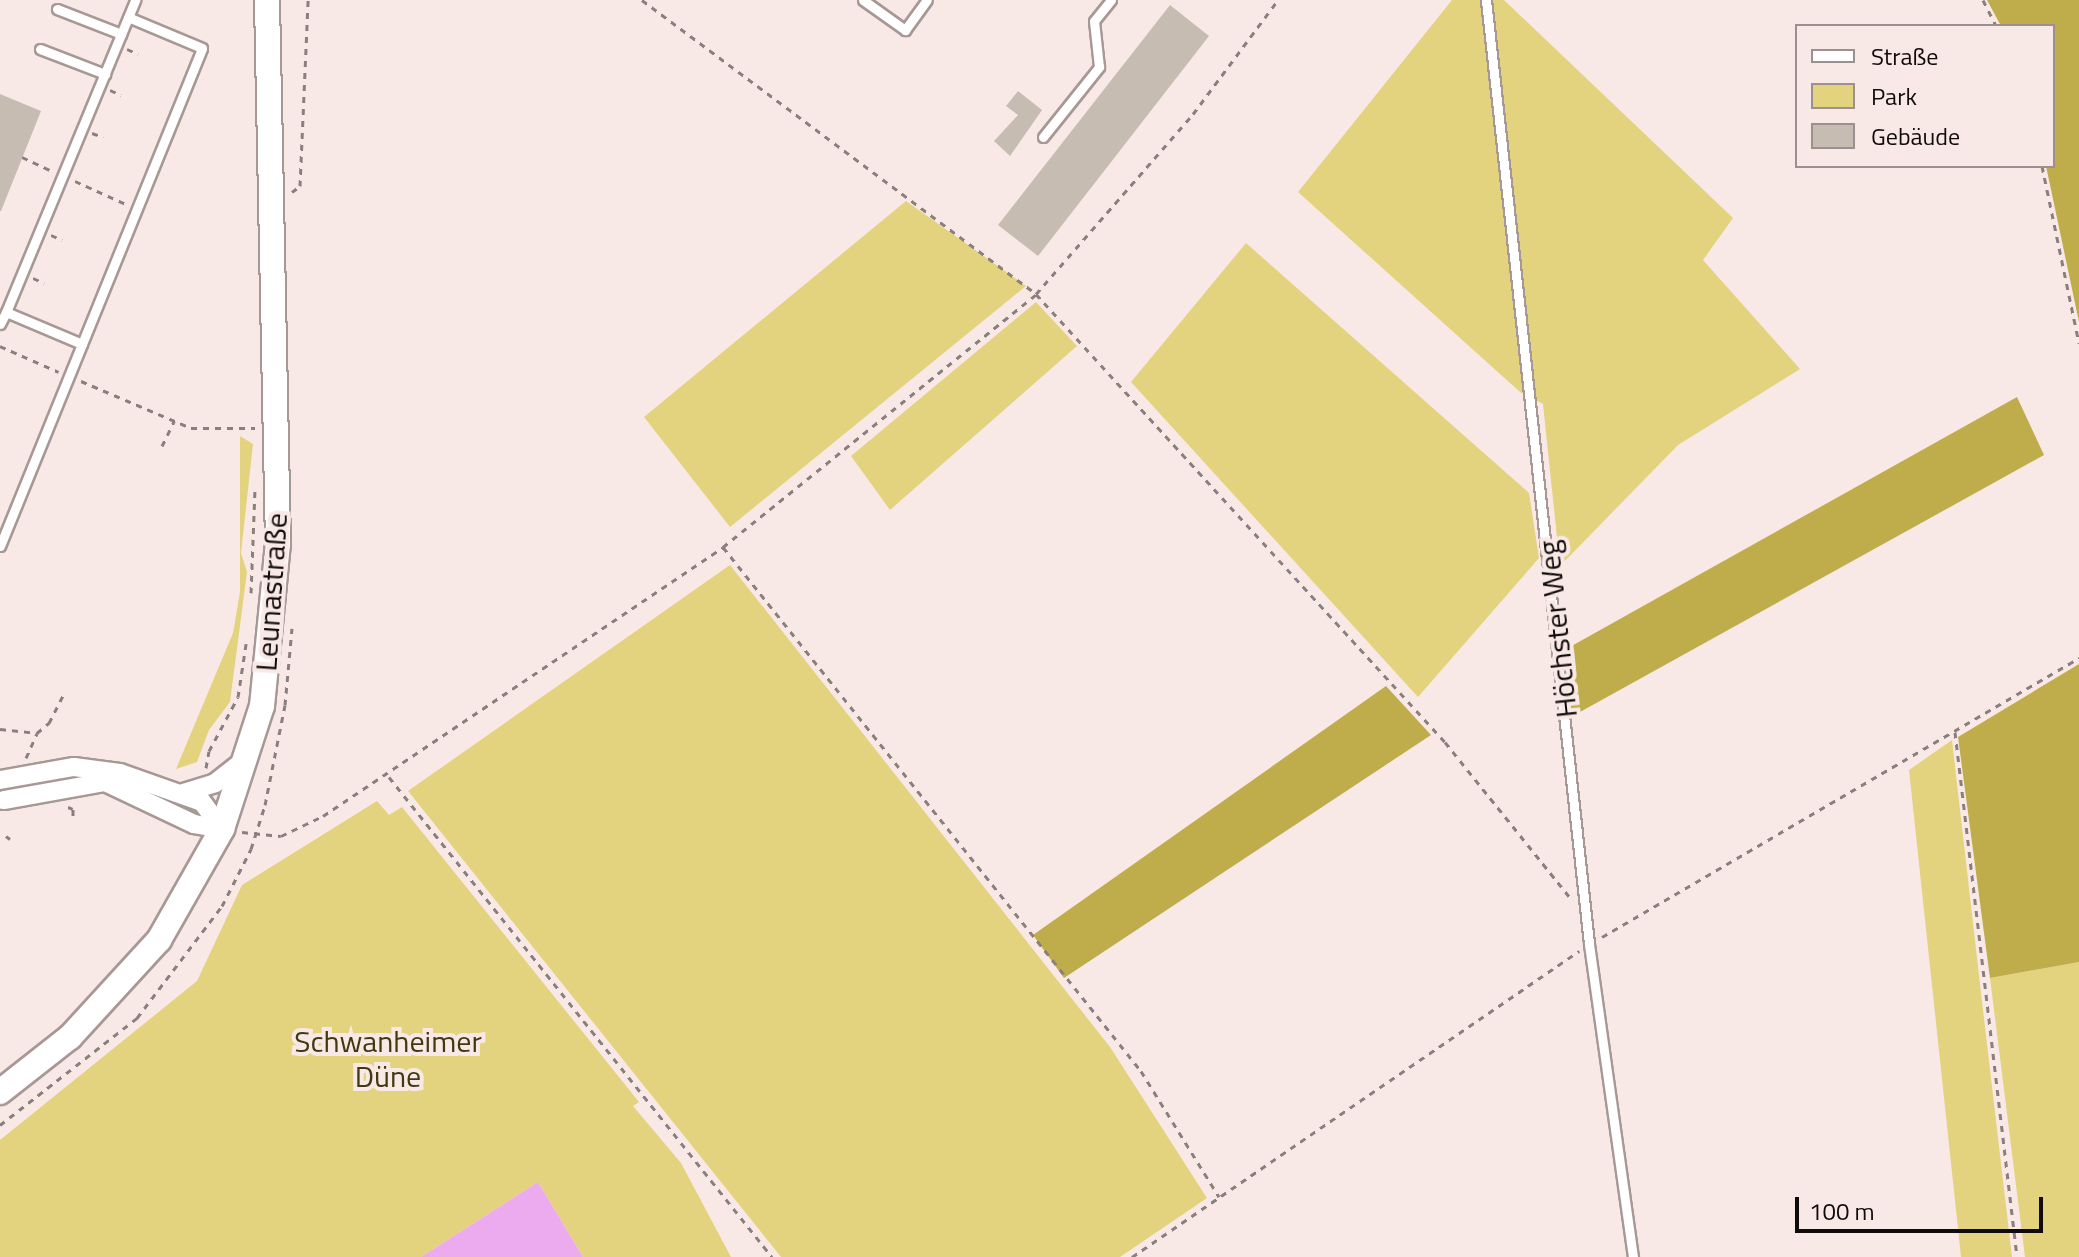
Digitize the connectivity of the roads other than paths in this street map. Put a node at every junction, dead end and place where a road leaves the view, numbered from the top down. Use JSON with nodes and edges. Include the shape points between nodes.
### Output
{"nodes":[{"id":1,"x":135,"y":0,"type":"edge"},
{"id":2,"x":267,"y":0,"type":"edge"},
{"id":3,"x":863,"y":0,"type":"edge"},
{"id":4,"x":927,"y":0,"type":"edge"},
{"id":5,"x":1111,"y":0,"type":"edge"},
{"id":6,"x":1486,"y":0,"type":"edge"},
{"id":7,"x":57,"y":9,"type":"dead end"},
{"id":8,"x":128,"y":17,"type":"junction"},
{"id":9,"x":121,"y":34,"type":"junction"},
{"id":10,"x":40,"y":49,"type":"dead end"},
{"id":11,"x":105,"y":74,"type":"junction"},
{"id":12,"x":1043,"y":137,"type":"dead end"},
{"id":13,"x":6,"y":312,"type":"junction"},
{"id":14,"x":0,"y":324,"type":"edge"},
{"id":15,"x":82,"y":344,"type":"junction"},
{"id":16,"x":0,"y":546,"type":"edge"},
{"id":17,"x":249,"y":755,"type":"junction"},
{"id":18,"x":183,"y":793,"type":"junction"},
{"id":19,"x":1,"y":794,"type":"edge"},
{"id":20,"x":222,"y":829,"type":"junction"},
{"id":21,"x":0,"y":1092,"type":"edge"},
{"id":22,"x":1633,"y":1257,"type":"edge"}],
"edges":[{"from":1,"to":8,"type":"lane"},
{"from":2,"to":17,"type":"main road","name":"Leunastraße","via":[[278,544],[269,657]]},
{"from":3,"to":4,"type":"lane","via":[[905,30]]},
{"from":5,"to":12,"type":"lane","via":[[1094,21],[1099,67]]},
{"from":6,"to":22,"type":"lane","name":"Höchster Weg","via":[[1589,944]]},
{"from":7,"to":9,"type":"lane"},
{"from":8,"to":9,"type":"lane"},
{"from":8,"to":15,"type":"lane","via":[[202,48]]},
{"from":9,"to":11,"type":"lane"},
{"from":10,"to":11,"type":"lane"},
{"from":11,"to":13,"type":"lane"},
{"from":13,"to":14,"type":"lane"},
{"from":13,"to":15,"type":"lane"},
{"from":15,"to":16,"type":"lane"},
{"from":17,"to":18,"type":"street","via":[[215,783]]},
{"from":17,"to":20,"type":"main road","name":"Leunastraße"},
{"from":18,"to":19,"type":"street","via":[[87,766]]},
{"from":18,"to":20,"type":"street","via":[[210,808]]},
{"from":19,"to":20,"type":"street","via":[[105,782],[194,824]]},
{"from":20,"to":21,"type":"main road","name":"Leunastraße","via":[[178,909],[129,978],[70,1037]]}]}
